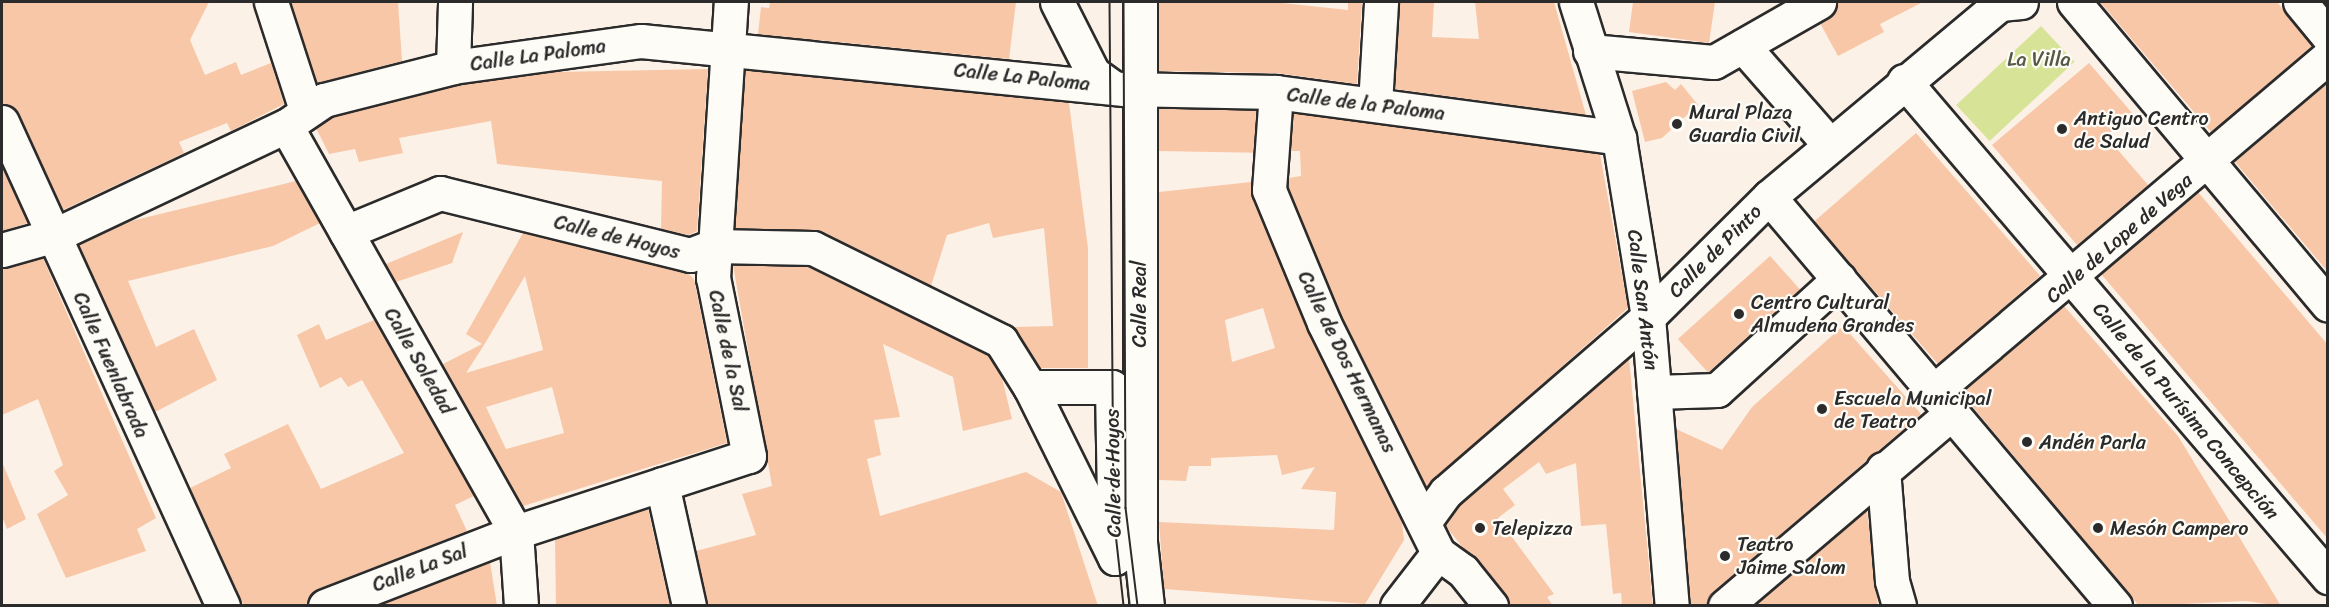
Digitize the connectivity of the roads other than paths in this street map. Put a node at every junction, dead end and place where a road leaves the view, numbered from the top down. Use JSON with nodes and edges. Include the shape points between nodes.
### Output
{"nodes":[{"id":1,"x":271,"y":2,"type":"edge"},
{"id":2,"x":455,"y":2,"type":"edge"},
{"id":3,"x":731,"y":2,"type":"edge"},
{"id":4,"x":1057,"y":2,"type":"edge"},
{"id":5,"x":1140,"y":2,"type":"edge"},
{"id":6,"x":1381,"y":2,"type":"edge"},
{"id":7,"x":1576,"y":2,"type":"edge"},
{"id":8,"x":1820,"y":2,"type":"edge"},
{"id":9,"x":2021,"y":2,"type":"edge"},
{"id":10,"x":2074,"y":2,"type":"edge"},
{"id":11,"x":2300,"y":2,"type":"edge"},
{"id":12,"x":2328,"y":36,"type":"edge"},
{"id":13,"x":726,"y":46,"type":"junction"},
{"id":14,"x":1743,"y":46,"type":"junction"},
{"id":15,"x":1590,"y":51,"type":"junction"},
{"id":16,"x":2328,"y":57,"type":"edge"},
{"id":17,"x":453,"y":67,"type":"junction"},
{"id":18,"x":1904,"y":81,"type":"junction"},
{"id":19,"x":1125,"y":88,"type":"junction"},
{"id":20,"x":1276,"y":92,"type":"junction"},
{"id":21,"x":1375,"y":104,"type":"junction"},
{"id":22,"x":296,"y":118,"type":"junction"},
{"id":23,"x":2,"y":123,"type":"edge"},
{"id":24,"x":1619,"y":138,"type":"junction"},
{"id":25,"x":1830,"y":145,"type":"junction"},
{"id":26,"x":2206,"y":162,"type":"junction"},
{"id":27,"x":1769,"y":197,"type":"junction"},
{"id":28,"x":346,"y":232,"type":"junction"},
{"id":29,"x":55,"y":235,"type":"junction"},
{"id":30,"x":714,"y":246,"type":"junction"},
{"id":31,"x":2,"y":249,"type":"edge"},
{"id":32,"x":2073,"y":278,"type":"junction"},
{"id":33,"x":1839,"y":279,"type":"junction"},
{"id":34,"x":2328,"y":305,"type":"edge"},
{"id":35,"x":1648,"y":317,"type":"junction"},
{"id":36,"x":1030,"y":387,"type":"junction"},
{"id":37,"x":1654,"y":392,"type":"junction"},
{"id":38,"x":1943,"y":402,"type":"junction"},
{"id":39,"x":1883,"y":469,"type":"junction"},
{"id":40,"x":662,"y":484,"type":"junction"},
{"id":41,"x":1424,"y":522,"type":"junction"},
{"id":42,"x":516,"y":532,"type":"junction"},
{"id":43,"x":1438,"y":553,"type":"junction"},
{"id":44,"x":1128,"y":556,"type":"junction"},
{"id":45,"x":2328,"y":577,"type":"edge"},
{"id":46,"x":223,"y":606,"type":"edge"},
{"id":47,"x":325,"y":606,"type":"edge"},
{"id":48,"x":521,"y":606,"type":"edge"},
{"id":49,"x":688,"y":606,"type":"edge"},
{"id":50,"x":1147,"y":606,"type":"edge"},
{"id":51,"x":1397,"y":606,"type":"edge"},
{"id":52,"x":1491,"y":606,"type":"edge"},
{"id":53,"x":1672,"y":606,"type":"edge"},
{"id":54,"x":1725,"y":606,"type":"edge"},
{"id":55,"x":1899,"y":606,"type":"edge"},
{"id":56,"x":2115,"y":606,"type":"edge"}],
"edges":[{"from":1,"to":22,"type":"street","name":"Calle Soledad"},
{"from":2,"to":17,"type":"street"},
{"from":3,"to":13,"type":"street","name":"Calle de la Sal"},
{"from":4,"to":19,"type":"street","via":[[1093,74]]},
{"from":5,"to":19,"type":"street","name":"Calle Real"},
{"from":6,"to":21,"type":"street"},
{"from":7,"to":15,"type":"street","name":"Calle San Antón"},
{"from":8,"to":14,"type":"street"},
{"from":9,"to":18,"type":"street","name":"Calle de Pinto","via":[[2000,4]]},
{"from":10,"to":26,"type":"street"},
{"from":11,"to":12,"type":"street"},
{"from":13,"to":17,"type":"street","name":"Calle La Paloma","via":[[641,41]]},
{"from":13,"to":19,"type":"street","name":"Calle La Paloma"},
{"from":13,"to":30,"type":"street","name":"Calle de la Sal"},
{"from":14,"to":15,"type":"street","via":[[1714,62]]},
{"from":14,"to":25,"type":"street"},
{"from":15,"to":24,"type":"street","name":"Calle San Antón"},
{"from":16,"to":26,"type":"street","name":"Calle de Lope de Vega"},
{"from":17,"to":22,"type":"street","name":"Calle La Paloma","via":[[324,100]]},
{"from":18,"to":25,"type":"street","name":"Calle de Pinto"},
{"from":18,"to":32,"type":"street","name":"Calle de la Purísima Concepción"},
{"from":19,"to":20,"type":"street","name":"Calle de la Paloma"},
{"from":19,"to":44,"type":"street","name":"Calle Real"},
{"from":20,"to":21,"type":"street","name":"Calle de la Paloma"},
{"from":20,"to":41,"type":"street","name":"Calle de Dos Hermanas","via":[[1269,190],[1324,323]]},
{"from":21,"to":24,"type":"street","name":"Calle de la Paloma"},
{"from":22,"to":28,"type":"street","name":"Calle Soledad"},
{"from":22,"to":29,"type":"street","name":"Calle La Paloma"},
{"from":23,"to":29,"type":"street","name":"Calle Fuenlabrada"},
{"from":24,"to":35,"type":"street","name":"Calle San Antón"},
{"from":25,"to":27,"type":"street","name":"Calle de Pinto"},
{"from":26,"to":32,"type":"street","name":"Calle de Lope de Vega"},
{"from":26,"to":34,"type":"street"},
{"from":27,"to":33,"type":"street"},
{"from":27,"to":35,"type":"street","name":"Calle de Pinto"},
{"from":28,"to":30,"type":"street","name":"Calle de Hoyos","via":[[440,193],[690,255]]},
{"from":28,"to":42,"type":"street","name":"Calle Soledad"},
{"from":29,"to":31,"type":"street","name":"Calle La Paloma"},
{"from":29,"to":46,"type":"street","name":"Calle Fuenlabrada"},
{"from":30,"to":36,"type":"street","name":"Calle de Hoyos","via":[[813,248],[1001,341]]},
{"from":30,"to":40,"type":"street","name":"Calle de la Sal","via":[[712,278],[749,456]]},
{"from":32,"to":38,"type":"street","name":"Calle de Lope de Vega"},
{"from":32,"to":45,"type":"street","name":"Calle de la Purísima Concepción"},
{"from":33,"to":37,"type":"street","via":[[1717,390]]},
{"from":33,"to":38,"type":"street"},
{"from":35,"to":37,"type":"street","name":"Calle San Antón"},
{"from":35,"to":41,"type":"street","name":"Calle de Pinto","via":[[1446,492]]},
{"from":36,"to":44,"type":"street","name":"Calle de Hoyos"},
{"from":36,"to":44,"type":"street","name":"Calle de Hoyos","via":[[1112,387]]},
{"from":37,"to":53,"type":"street","name":"Calle San Antón"},
{"from":38,"to":39,"type":"street","name":"Calle de Lope de Vega"},
{"from":38,"to":56,"type":"street"},
{"from":39,"to":54,"type":"street","name":"Calle de Lope de Vega"},
{"from":39,"to":55,"type":"street","via":[[1892,581]]},
{"from":40,"to":42,"type":"street","name":"Calle de la Sal"},
{"from":40,"to":49,"type":"street"},
{"from":41,"to":43,"type":"street","name":"Calle de Dos Hermanas"},
{"from":42,"to":47,"type":"street","name":"Calle La Sal"},
{"from":42,"to":48,"type":"street","name":"Calle Soledad"},
{"from":43,"to":51,"type":"street"},
{"from":43,"to":52,"type":"street","name":"Calle de Dos Hermanas","via":[[1462,571]]},
{"from":44,"to":50,"type":"street","name":"Calle Real"}]}
